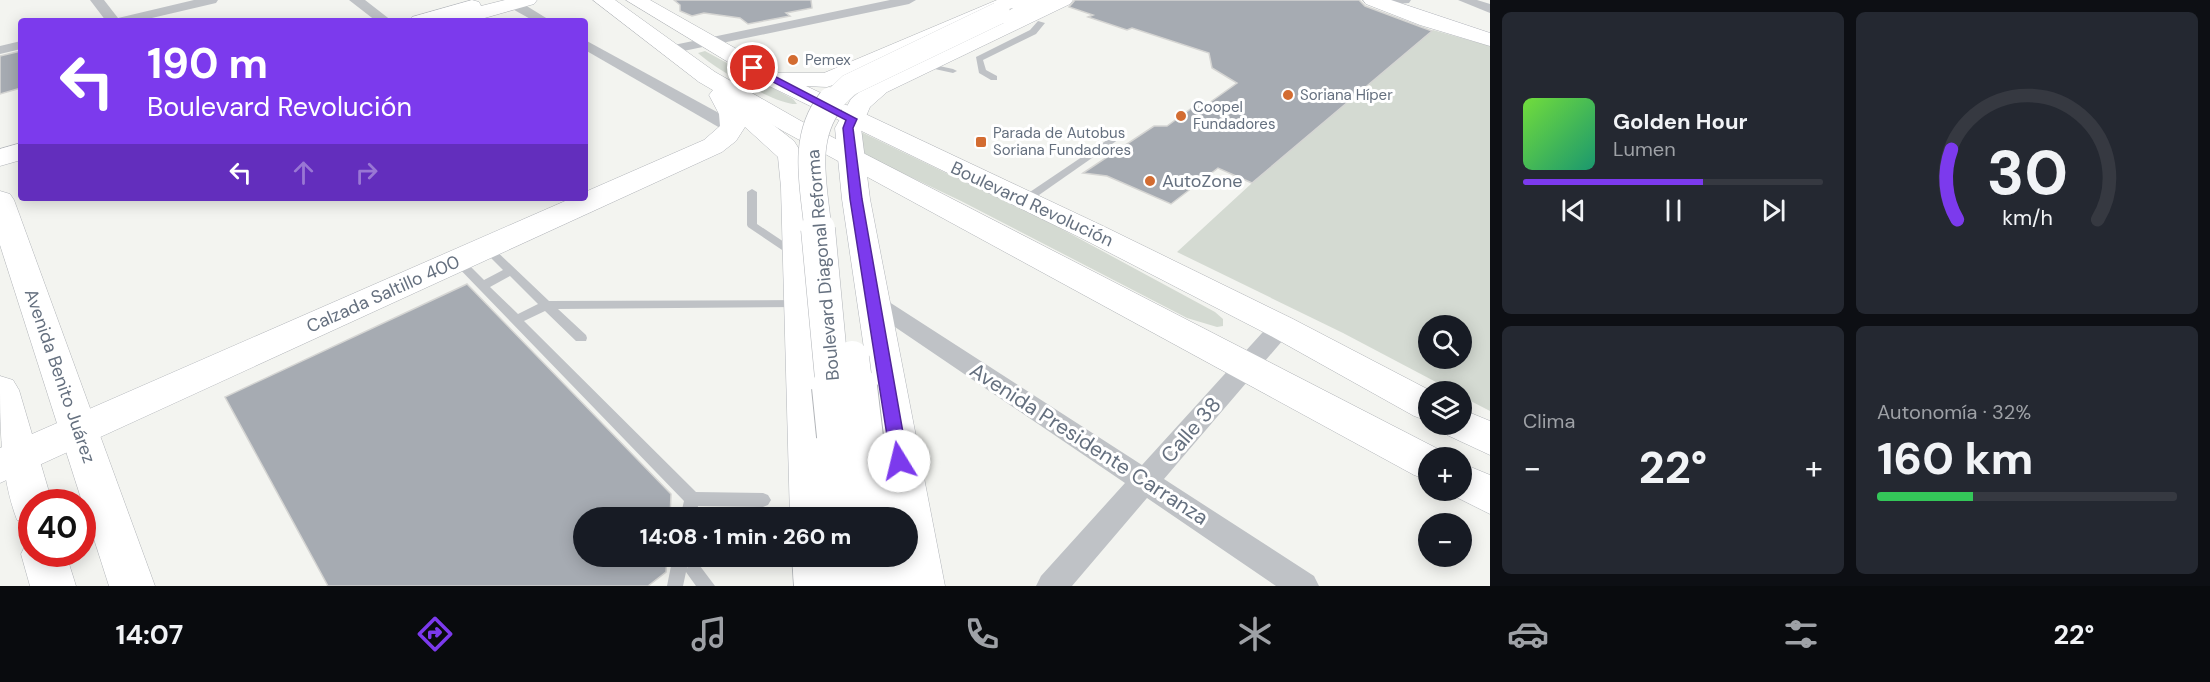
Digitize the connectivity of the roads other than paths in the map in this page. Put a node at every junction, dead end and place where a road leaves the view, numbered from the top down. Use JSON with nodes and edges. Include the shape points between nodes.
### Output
{"nodes":[{"id":1,"x":97,"y":0,"type":"edge"},
{"id":2,"x":211,"y":0,"type":"edge"},
{"id":3,"x":356,"y":0,"type":"edge"},
{"id":4,"x":491,"y":0,"type":"edge"},
{"id":5,"x":603,"y":0,"type":"edge"},
{"id":6,"x":636,"y":0,"type":"edge"},
{"id":7,"x":909,"y":0,"type":"edge"},
{"id":8,"x":1047,"y":0,"type":"edge"},
{"id":9,"x":1063,"y":0,"type":"edge"},
{"id":10,"x":1404,"y":0,"type":"edge"},
{"id":11,"x":1465,"y":0,"type":"edge"},
{"id":12,"x":520,"y":1,"type":"edge"},
{"id":13,"x":1382,"y":1,"type":"edge"},
{"id":14,"x":1014,"y":7,"type":"edge"},
{"id":15,"x":1490,"y":9,"type":"edge"},
{"id":16,"x":111,"y":18,"type":"edge"},
{"id":17,"x":135,"y":18,"type":"edge"},
{"id":18,"x":381,"y":18,"type":"edge"},
{"id":19,"x":429,"y":18,"type":"edge"},
{"id":20,"x":461,"y":18,"type":"edge"},
{"id":21,"x":540,"y":18,"type":"edge"},
{"id":22,"x":1041,"y":23,"type":"dead end"},
{"id":23,"x":1490,"y":40,"type":"edge"},
{"id":24,"x":588,"y":45,"type":"edge"},
{"id":25,"x":18,"y":46,"type":"edge"},
{"id":26,"x":0,"y":50,"type":"edge"},
{"id":27,"x":924,"y":64,"type":"junction"},
{"id":28,"x":857,"y":66,"type":"junction"},
{"id":29,"x":953,"y":72,"type":"dead end"},
{"id":30,"x":705,"y":76,"type":"junction"},
{"id":31,"x":769,"y":77,"type":"junction"},
{"id":32,"x":994,"y":78,"type":"dead end"},
{"id":33,"x":888,"y":82,"type":"junction"},
{"id":34,"x":852,"y":119,"type":"junction"},
{"id":35,"x":1119,"y":135,"type":"dead end"},
{"id":36,"x":18,"y":141,"type":"edge"},
{"id":37,"x":0,"y":146,"type":"edge"},
{"id":38,"x":18,"y":152,"type":"edge"},
{"id":39,"x":851,"y":157,"type":"junction"},
{"id":40,"x":0,"y":158,"type":"edge"},
{"id":41,"x":795,"y":186,"type":"junction"},
{"id":42,"x":752,"y":192,"type":"dead end"},
{"id":43,"x":856,"y":199,"type":"junction"},
{"id":44,"x":0,"y":200,"type":"edge"},
{"id":45,"x":1025,"y":200,"type":"junction"},
{"id":46,"x":486,"y":247,"type":"junction"},
{"id":47,"x":799,"y":256,"type":"junction"},
{"id":48,"x":457,"y":261,"type":"junction"},
{"id":49,"x":511,"y":271,"type":"junction"},
{"id":50,"x":483,"y":286,"type":"junction"},
{"id":51,"x":801,"y":303,"type":"junction"},
{"id":52,"x":875,"y":303,"type":"junction"},
{"id":53,"x":546,"y":305,"type":"junction"},
{"id":54,"x":516,"y":320,"type":"junction"},
{"id":55,"x":1281,"y":327,"type":"junction"},
{"id":56,"x":581,"y":338,"type":"dead end"},
{"id":57,"x":1247,"y":366,"type":"junction"},
{"id":58,"x":0,"y":390,"type":"edge"},
{"id":59,"x":1418,"y":401,"type":"edge"},
{"id":60,"x":79,"y":430,"type":"junction"},
{"id":61,"x":1472,"y":430,"type":"edge"},
{"id":62,"x":850,"y":437,"type":"junction"},
{"id":63,"x":1490,"y":439,"type":"edge"},
{"id":64,"x":1418,"y":458,"type":"edge"},
{"id":65,"x":9,"y":462,"type":"edge"},
{"id":66,"x":1145,"y":481,"type":"junction"},
{"id":67,"x":1472,"y":486,"type":"edge"},
{"id":68,"x":23,"y":489,"type":"edge"},
{"id":69,"x":1490,"y":496,"type":"edge"},
{"id":70,"x":692,"y":499,"type":"junction"},
{"id":71,"x":763,"y":500,"type":"dead end"},
{"id":72,"x":690,"y":507,"type":"edge"},
{"id":73,"x":811,"y":507,"type":"edge"},
{"id":74,"x":844,"y":507,"type":"edge"},
{"id":75,"x":868,"y":507,"type":"edge"},
{"id":76,"x":679,"y":567,"type":"edge"},
{"id":77,"x":816,"y":567,"type":"edge"},
{"id":78,"x":847,"y":567,"type":"edge"},
{"id":79,"x":877,"y":567,"type":"edge"},
{"id":80,"x":694,"y":571,"type":"dead end"},
{"id":81,"x":675,"y":585,"type":"edge"},
{"id":82,"x":132,"y":586,"type":"edge"},
{"id":83,"x":707,"y":586,"type":"edge"},
{"id":84,"x":817,"y":586,"type":"edge"},
{"id":85,"x":849,"y":586,"type":"edge"},
{"id":86,"x":880,"y":586,"type":"edge"},
{"id":87,"x":922,"y":586,"type":"edge"},
{"id":88,"x":1052,"y":586,"type":"edge"},
{"id":89,"x":1303,"y":586,"type":"edge"}],
"edges":[{"from":1,"to":16,"type":"street"},
{"from":2,"to":17,"type":"street"},
{"from":3,"to":18,"type":"street"},
{"from":4,"to":19,"type":"main road"},
{"from":5,"to":30,"type":"main road"},
{"from":6,"to":30,"type":"main road","name":"Boulevard Revolución"},
{"from":7,"to":30,"type":"street"},
{"from":8,"to":14,"type":"main road"},
{"from":9,"to":27,"type":"main road"},
{"from":10,"to":13,"type":"street"},
{"from":11,"to":15,"type":"street"},
{"from":12,"to":20,"type":"main road"},
{"from":12,"to":21,"type":"street"},
{"from":13,"to":23,"type":"main road","via":[[1427,21]]},
{"from":14,"to":28,"type":"main road","via":[[994,7]]},
{"from":14,"to":62,"type":"main road","name":"Boulevard Diagonal Reforma","bridge":true,"via":[[860,89],[835,115],[828,142],[830,186]]},
{"from":22,"to":32,"type":"lane","via":[[1033,32],[980,59],[982,71]]},
{"from":24,"to":30,"type":"street"},
{"from":25,"to":26,"type":"street"},
{"from":27,"to":29,"type":"lane"},
{"from":27,"to":33,"type":"main road"},
{"from":28,"to":31,"type":"main road","via":[[818,81]]},
{"from":28,"to":33,"type":"main road","via":[[848,75],[856,82]]},
{"from":30,"to":31,"type":"main road","name":"Boulevard Revolución"},
{"from":30,"to":34,"type":"main road","via":[[727,77],[784,106]]},
{"from":30,"to":39,"type":"main road"},
{"from":30,"to":41,"type":"main road","via":[[785,147],[791,157]]},
{"from":30,"to":46,"type":"main road","name":"Calzada Saltillo 400","via":[[726,138]]},
{"from":31,"to":34,"type":"main road","name":"Boulevard Revolución"},
{"from":33,"to":34,"type":"main road","via":[[860,104]]},
{"from":34,"to":39,"type":"main road","via":[[848,128]]},
{"from":34,"to":45,"type":"main road","name":"Boulevard Revolución"},
{"from":35,"to":45,"type":"lane"},
{"from":36,"to":37,"type":"main road"},
{"from":38,"to":40,"type":"main road"},
{"from":39,"to":43,"type":"main road"},
{"from":39,"to":57,"type":"main road"},
{"from":41,"to":43,"type":"main road","via":[[823,180],[850,190]]},
{"from":41,"to":47,"type":"main road"},
{"from":42,"to":47,"type":"lane","via":[[752,225]]},
{"from":43,"to":52,"type":"main road"},
{"from":44,"to":60,"type":"main road","name":"Avenida Benito Juárez"},
{"from":45,"to":55,"type":"main road","name":"Boulevard Revolución"},
{"from":46,"to":48,"type":"main road","name":"Calzada Saltillo 400"},
{"from":46,"to":49,"type":"lane"},
{"from":47,"to":51,"type":"main road"},
{"from":48,"to":50,"type":"lane"},
{"from":48,"to":60,"type":"main road","name":"Calzada Saltillo 400"},
{"from":49,"to":50,"type":"lane"},
{"from":49,"to":53,"type":"lane"},
{"from":50,"to":54,"type":"lane"},
{"from":51,"to":53,"type":"lane"},
{"from":51,"to":73,"type":"main road"},
{"from":52,"to":66,"type":"street","name":"Avenida Presidente Carranza"},
{"from":52,"to":87,"type":"main road"},
{"from":53,"to":54,"type":"lane"},
{"from":53,"to":56,"type":"lane"},
{"from":54,"to":70,"type":"lane"},
{"from":55,"to":57,"type":"street","name":"Calle 38"},
{"from":55,"to":59,"type":"main road","name":"Boulevard Revolución"},
{"from":57,"to":64,"type":"main road"},
{"from":57,"to":66,"type":"street","name":"Calle 38"},
{"from":58,"to":65,"type":"main road"},
{"from":60,"to":65,"type":"main road","name":"Calzada Saltillo 400"},
{"from":60,"to":82,"type":"main road","name":"Avenida Benito Juárez"},
{"from":61,"to":63,"type":"main road"},
{"from":62,"to":74,"type":"main road","name":"Boulevard Diagonal Reforma"},
{"from":62,"to":75,"type":"main road","name":"Boulevard Diagonal Reforma"},
{"from":65,"to":68,"type":"main road"},
{"from":66,"to":88,"type":"street","name":"Calle 38"},
{"from":66,"to":89,"type":"street","name":"Avenida Presidente Carranza"},
{"from":67,"to":69,"type":"main road"},
{"from":70,"to":71,"type":"lane"},
{"from":70,"to":72,"type":"lane"},
{"from":76,"to":81,"type":"lane"},
{"from":77,"to":84,"type":"main road"},
{"from":78,"to":85,"type":"main road"},
{"from":79,"to":86,"type":"main road"},
{"from":80,"to":83,"type":"lane"}]}
